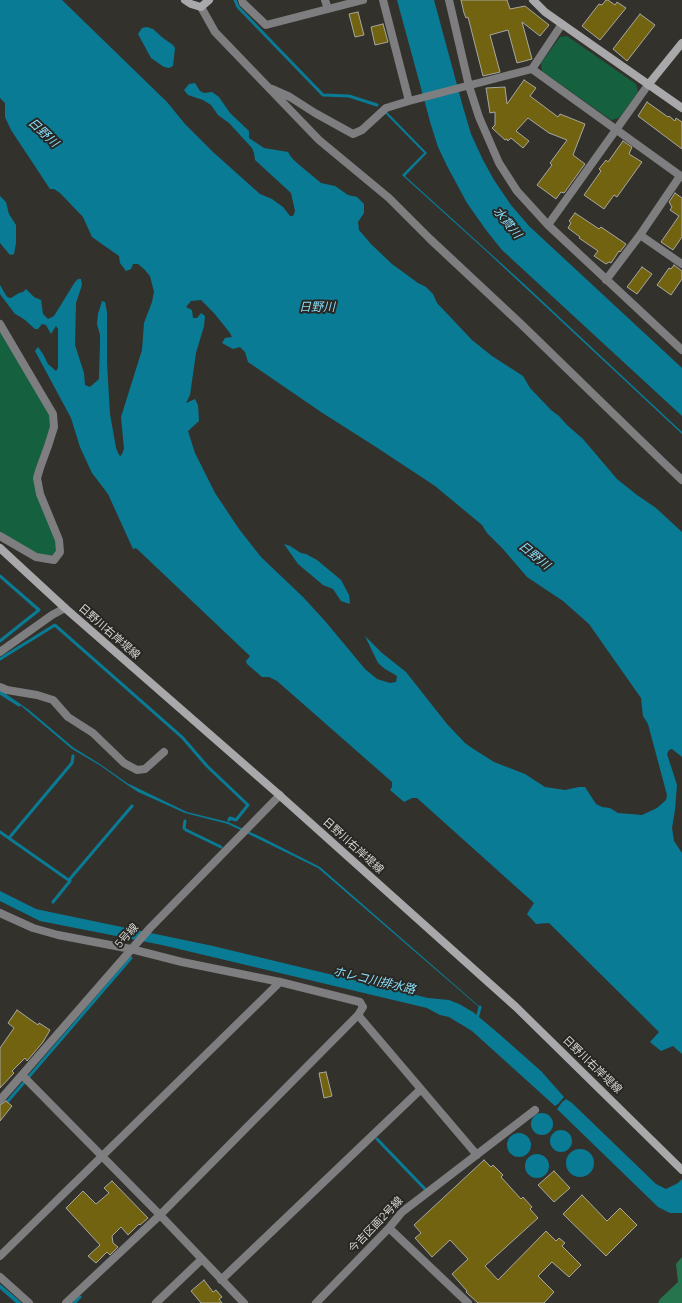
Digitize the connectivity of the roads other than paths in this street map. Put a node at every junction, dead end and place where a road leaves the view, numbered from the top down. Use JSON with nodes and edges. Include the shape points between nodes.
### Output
{"nodes":[{"id":1,"x":185,"y":0,"type":"edge"},
{"id":2,"x":209,"y":0,"type":"edge"},
{"id":3,"x":242,"y":0,"type":"edge"},
{"id":4,"x":325,"y":0,"type":"edge"},
{"id":5,"x":363,"y":0,"type":"edge"},
{"id":6,"x":383,"y":0,"type":"edge"},
{"id":7,"x":449,"y":0,"type":"edge"},
{"id":8,"x":533,"y":0,"type":"edge"},
{"id":9,"x":201,"y":7,"type":"junction"},
{"id":10,"x":328,"y":9,"type":"junction"},
{"id":11,"x":562,"y":24,"type":"junction"},
{"id":12,"x":682,"y":43,"type":"edge"},
{"id":13,"x":532,"y":69,"type":"junction"},
{"id":14,"x":648,"y":85,"type":"junction"},
{"id":15,"x":466,"y":86,"type":"junction"},
{"id":16,"x":268,"y":87,"type":"junction"},
{"id":17,"x":409,"y":101,"type":"junction"},
{"id":18,"x":682,"y":108,"type":"edge"},
{"id":19,"x":616,"y":129,"type":"junction"},
{"id":20,"x":681,"y":176,"type":"edge"},
{"id":21,"x":548,"y":225,"type":"junction"},
{"id":22,"x":640,"y":234,"type":"junction"},
{"id":23,"x":682,"y":264,"type":"edge"},
{"id":24,"x":606,"y":280,"type":"junction"},
{"id":25,"x":0,"y":324,"type":"edge"},
{"id":26,"x":682,"y":350,"type":"edge"},
{"id":27,"x":682,"y":480,"type":"edge"},
{"id":28,"x":0,"y":536,"type":"edge"},
{"id":29,"x":0,"y":548,"type":"edge"},
{"id":30,"x":65,"y":608,"type":"junction"},
{"id":31,"x":0,"y":652,"type":"edge"},
{"id":32,"x":0,"y":687,"type":"edge"},
{"id":33,"x":164,"y":752,"type":"dead end"},
{"id":34,"x":280,"y":795,"type":"junction"},
{"id":35,"x":0,"y":913,"type":"edge"},
{"id":36,"x":134,"y":947,"type":"junction"},
{"id":37,"x":280,"y":982,"type":"junction"},
{"id":38,"x":358,"y":1015,"type":"junction"},
{"id":39,"x":22,"y":1074,"type":"junction"},
{"id":40,"x":420,"y":1090,"type":"junction"},
{"id":41,"x":0,"y":1100,"type":"edge"},
{"id":42,"x":535,"y":1110,"type":"dead end"},
{"id":43,"x":477,"y":1155,"type":"junction"},
{"id":44,"x":102,"y":1156,"type":"junction"},
{"id":45,"x":682,"y":1170,"type":"edge"},
{"id":46,"x":160,"y":1215,"type":"junction"},
{"id":47,"x":389,"y":1228,"type":"junction"},
{"id":48,"x":0,"y":1256,"type":"edge"},
{"id":49,"x":202,"y":1259,"type":"junction"},
{"id":50,"x":0,"y":1277,"type":"edge"},
{"id":51,"x":221,"y":1280,"type":"junction"},
{"id":52,"x":26,"y":1302,"type":"edge"},
{"id":53,"x":66,"y":1303,"type":"edge"},
{"id":54,"x":156,"y":1303,"type":"edge"},
{"id":55,"x":244,"y":1303,"type":"edge"},
{"id":56,"x":316,"y":1303,"type":"edge"},
{"id":57,"x":468,"y":1303,"type":"edge"}],
"edges":[{"from":1,"to":9,"type":"street"},
{"from":2,"to":9,"type":"street"},
{"from":3,"to":10,"type":"street","via":[[266,25]]},
{"from":4,"to":10,"type":"street"},
{"from":5,"to":10,"type":"street"},
{"from":6,"to":17,"type":"street"},
{"from":7,"to":15,"type":"street"},
{"from":8,"to":11,"type":"street"},
{"from":9,"to":16,"type":"street","via":[[215,32]]},
{"from":11,"to":13,"type":"street"},
{"from":11,"to":14,"type":"street"},
{"from":12,"to":14,"type":"street"},
{"from":13,"to":15,"type":"street"},
{"from":13,"to":19,"type":"street"},
{"from":14,"to":18,"type":"street"},
{"from":14,"to":19,"type":"street"},
{"from":15,"to":17,"type":"street"},
{"from":15,"to":21,"type":"street","via":[[499,163],[518,191]]},
{"from":16,"to":17,"type":"street","via":[[353,134],[362,130],[386,108]]},
{"from":16,"to":27,"type":"street","via":[[319,140],[389,198]]},
{"from":19,"to":20,"type":"street"},
{"from":19,"to":21,"type":"street"},
{"from":20,"to":22,"type":"street"},
{"from":21,"to":24,"type":"street"},
{"from":22,"to":23,"type":"street"},
{"from":22,"to":24,"type":"street"},
{"from":24,"to":26,"type":"street"},
{"from":25,"to":28,"type":"street","via":[[53,414],[54,427],[37,478],[40,494],[59,540],[60,552],[54,560],[36,557]]},
{"from":29,"to":30,"type":"street","name":"日野川右岸堤線"},
{"from":30,"to":31,"type":"street"},
{"from":30,"to":34,"type":"street","name":"日野川右岸堤線"},
{"from":32,"to":33,"type":"street","via":[[53,700],[68,717],[93,733],[124,763],[137,770],[145,769]]},
{"from":34,"to":36,"type":"street","name":"5号線"},
{"from":34,"to":45,"type":"street","name":"日野川右岸堤線","via":[[516,1007]]},
{"from":35,"to":36,"type":"street","via":[[39,930],[58,935]]},
{"from":36,"to":37,"type":"street","via":[[182,962]]},
{"from":36,"to":39,"type":"street","name":"5号線"},
{"from":37,"to":38,"type":"street","via":[[360,1002],[362,1007]]},
{"from":37,"to":44,"type":"street"},
{"from":38,"to":40,"type":"street"},
{"from":38,"to":46,"type":"street"},
{"from":39,"to":41,"type":"street","name":"5号線"},
{"from":39,"to":44,"type":"street"},
{"from":40,"to":43,"type":"street"},
{"from":40,"to":51,"type":"street"},
{"from":42,"to":43,"type":"street","name":"今吉区画2号線"},
{"from":43,"to":47,"type":"street","name":"今吉区画2号線","via":[[402,1212]]},
{"from":44,"to":46,"type":"street"},
{"from":44,"to":48,"type":"street"},
{"from":46,"to":49,"type":"street"},
{"from":46,"to":53,"type":"street"},
{"from":47,"to":56,"type":"street","name":"今吉区画2号線"},
{"from":47,"to":57,"type":"street"},
{"from":49,"to":51,"type":"street"},
{"from":49,"to":54,"type":"street"},
{"from":50,"to":52,"type":"street"},
{"from":51,"to":55,"type":"street"}]}
